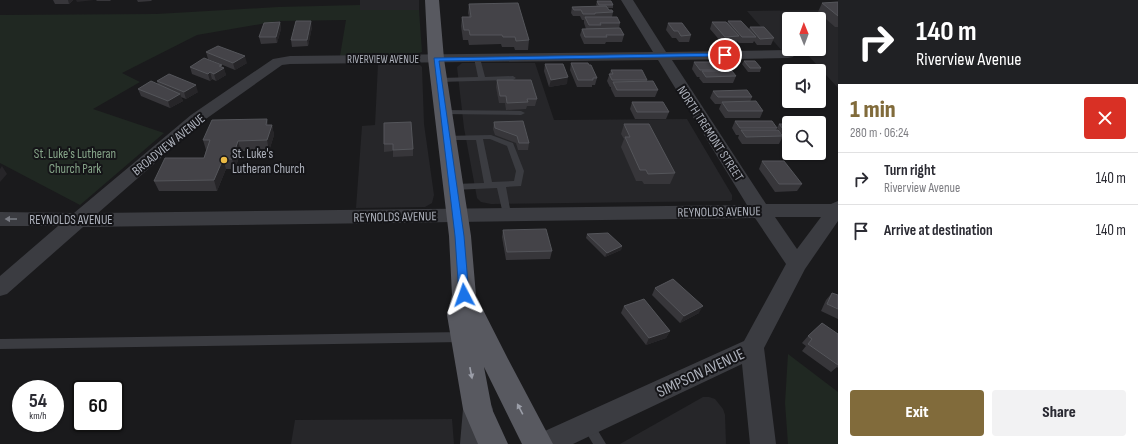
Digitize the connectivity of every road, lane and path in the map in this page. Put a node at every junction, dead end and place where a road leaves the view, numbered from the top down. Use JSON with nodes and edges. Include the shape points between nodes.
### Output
{"nodes":[{"id":1,"x":432,"y":0,"type":"edge"},
{"id":2,"x":627,"y":0,"type":"edge"},
{"id":3,"x":782,"y":54,"type":"edge"},
{"id":4,"x":662,"y":56,"type":"junction"},
{"id":5,"x":477,"y":58,"type":"junction"},
{"id":6,"x":436,"y":59,"type":"junction"},
{"id":7,"x":290,"y":60,"type":"joint"},
{"id":8,"x":513,"y":78,"type":"edge"},
{"id":9,"x":482,"y":79,"type":"junction"},
{"id":10,"x":439,"y":80,"type":"junction"},
{"id":11,"x":443,"y":112,"type":"junction"},
{"id":12,"x":521,"y":113,"type":"edge"},
{"id":13,"x":479,"y":137,"type":"junction"},
{"id":14,"x":446,"y":138,"type":"junction"},
{"id":15,"x":501,"y":185,"type":"junction"},
{"id":16,"x":489,"y":186,"type":"junction"},
{"id":17,"x":453,"y":187,"type":"junction"},
{"id":18,"x":837,"y":209,"type":"edge"},
{"id":19,"x":760,"y":210,"type":"junction"},
{"id":20,"x":507,"y":214,"type":"junction"},
{"id":21,"x":457,"y":215,"type":"junction"},
{"id":22,"x":0,"y":219,"type":"edge"},
{"id":23,"x":78,"y":220,"type":"junction"},
{"id":24,"x":797,"y":264,"type":"junction"},
{"id":25,"x":0,"y":288,"type":"edge"},
{"id":26,"x":464,"y":295,"type":"junction"},
{"id":27,"x":463,"y":337,"type":"junction"},
{"id":28,"x":0,"y":344,"type":"edge"},
{"id":29,"x":752,"y":348,"type":"junction"},
{"id":30,"x":478,"y":409,"type":"junction"},
{"id":31,"x":587,"y":424,"type":"junction"},
{"id":32,"x":475,"y":444,"type":"edge"},
{"id":33,"x":493,"y":444,"type":"edge"},
{"id":34,"x":538,"y":444,"type":"edge"},
{"id":35,"x":545,"y":444,"type":"edge"},
{"id":36,"x":600,"y":444,"type":"edge"},
{"id":37,"x":763,"y":444,"type":"edge"}],
"edges":[{"from":1,"to":6,"type":"main road"},
{"from":2,"to":4,"type":"street","name":"NORTH TREMONT STREET"},
{"from":3,"to":4,"type":"street","name":"RIVERVIEW AVENUE"},
{"from":4,"to":5,"type":"street","name":"RIVERVIEW AVENUE"},
{"from":4,"to":19,"type":"street","name":"NORTH TREMONT STREET"},
{"from":5,"to":6,"type":"street","name":"RIVERVIEW AVENUE"},
{"from":5,"to":9,"type":"lane"},
{"from":6,"to":7,"type":"street","name":"RIVERVIEW AVENUE"},
{"from":6,"to":10,"type":"main road"},
{"from":7,"to":23,"type":"street","name":"BROADVIEW AVENUE","via":[[278,62],[197,118]]},
{"from":8,"to":9,"type":"lane"},
{"from":9,"to":10,"type":"lane"},
{"from":10,"to":11,"type":"main road"},
{"from":11,"to":12,"type":"lane"},
{"from":11,"to":14,"type":"main road"},
{"from":13,"to":14,"type":"lane"},
{"from":13,"to":15,"type":"lane","via":[[491,137],[510,145],[520,171],[518,184]]},
{"from":13,"to":16,"type":"lane"},
{"from":14,"to":17,"type":"main road"},
{"from":15,"to":16,"type":"lane"},
{"from":15,"to":20,"type":"lane"},
{"from":16,"to":17,"type":"lane"},
{"from":17,"to":21,"type":"main road"},
{"from":18,"to":19,"type":"street","name":"REYNOLDS AVENUE"},
{"from":18,"to":24,"type":"street","name":"SIMPSON AVENUE"},
{"from":19,"to":20,"type":"street","name":"REYNOLDS AVENUE"},
{"from":19,"to":24,"type":"street","name":"NORTH TREMONT STREET"},
{"from":20,"to":21,"type":"street","name":"REYNOLDS AVENUE"},
{"from":21,"to":23,"type":"street","name":"REYNOLDS AVENUE"},
{"from":21,"to":26,"type":"main road"},
{"from":23,"to":22,"type":"street","name":"REYNOLDS AVENUE","one_way":true},
{"from":23,"to":25,"type":"street","name":"BROADVIEW AVENUE"},
{"from":24,"to":29,"type":"street","name":"SIMPSON AVENUE"},
{"from":26,"to":27,"type":"main road","via":[[460,315]]},
{"from":34,"to":26,"type":"main road","one_way":true,"via":[[498,368]]},
{"from":27,"to":28,"type":"lane"},
{"from":27,"to":30,"type":"main road","one_way":true},
{"from":29,"to":31,"type":"street","name":"SIMPSON AVENUE"},
{"from":29,"to":37,"type":"street"},
{"from":30,"to":32,"type":"street"},
{"from":30,"to":33,"type":"main road"},
{"from":31,"to":35,"type":"street","name":"SIMPSON AVENUE"},
{"from":31,"to":36,"type":"lane"}]}
